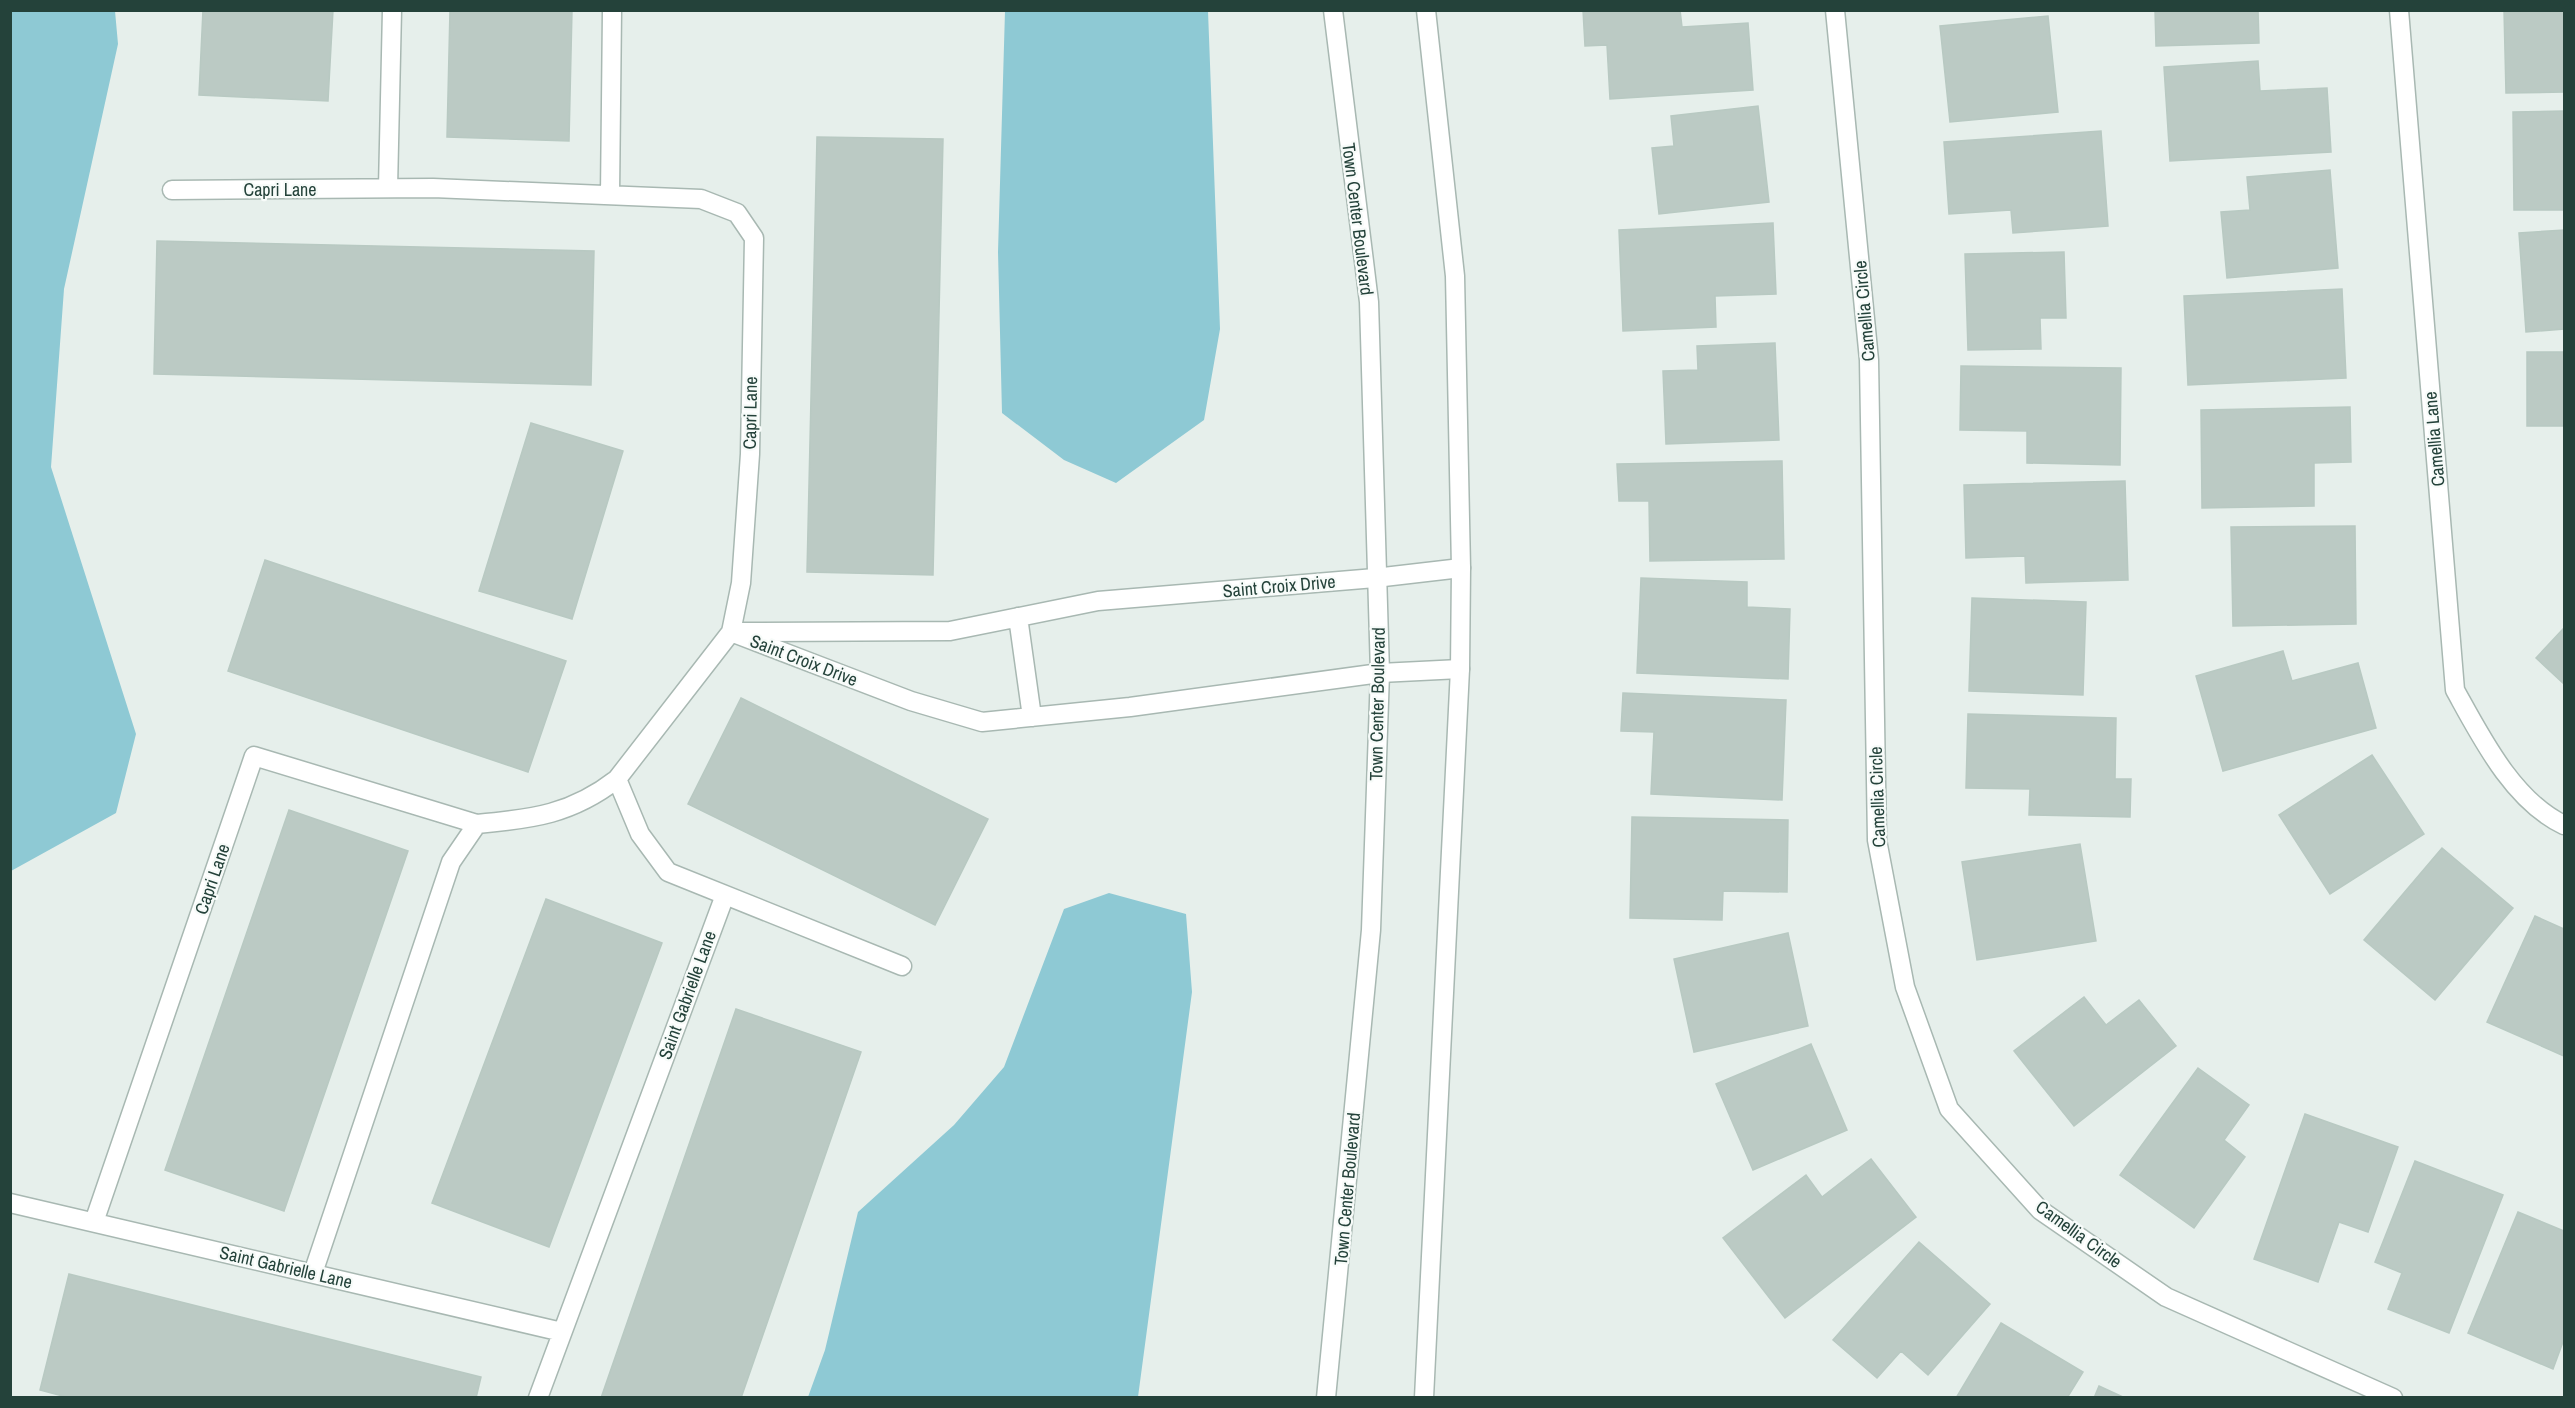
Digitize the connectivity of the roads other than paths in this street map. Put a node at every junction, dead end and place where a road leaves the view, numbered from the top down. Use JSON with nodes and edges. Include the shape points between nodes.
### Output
{"nodes":[{"id":1,"x":392,"y":10,"type":"edge"},
{"id":2,"x":612,"y":10,"type":"edge"},
{"id":3,"x":1333,"y":10,"type":"edge"},
{"id":4,"x":1426,"y":10,"type":"edge"},
{"id":5,"x":1835,"y":10,"type":"edge"},
{"id":6,"x":2399,"y":10,"type":"edge"},
{"id":7,"x":388,"y":188,"type":"junction"},
{"id":8,"x":172,"y":190,"type":"dead end"},
{"id":9,"x":610,"y":195,"type":"junction"},
{"id":10,"x":1461,"y":568,"type":"junction"},
{"id":11,"x":1375,"y":578,"type":"junction"},
{"id":12,"x":1017,"y":617,"type":"junction"},
{"id":13,"x":731,"y":632,"type":"junction"},
{"id":14,"x":1460,"y":669,"type":"junction"},
{"id":15,"x":1380,"y":673,"type":"junction"},
{"id":16,"x":1032,"y":717,"type":"junction"},
{"id":17,"x":617,"y":779,"type":"junction"},
{"id":18,"x":477,"y":824,"type":"junction"},
{"id":19,"x":2565,"y":825,"type":"edge"},
{"id":20,"x":724,"y":895,"type":"junction"},
{"id":21,"x":902,"y":966,"type":"dead end"},
{"id":22,"x":10,"y":1203,"type":"edge"},
{"id":23,"x":94,"y":1222,"type":"junction"},
{"id":24,"x":313,"y":1273,"type":"junction"},
{"id":25,"x":562,"y":1332,"type":"junction"},
{"id":26,"x":538,"y":1398,"type":"edge"},
{"id":27,"x":1326,"y":1398,"type":"edge"},
{"id":28,"x":1424,"y":1398,"type":"edge"},
{"id":29,"x":2393,"y":1398,"type":"edge"}],
"edges":[{"from":1,"to":7,"type":"street"},
{"from":2,"to":9,"type":"street"},
{"from":3,"to":11,"type":"street","name":"Town Center Boulevard","via":[[1369,302]]},
{"from":4,"to":10,"type":"street","via":[[1455,276]]},
{"from":5,"to":29,"type":"street","name":"Camellia Circle","via":[[1869,360],[1877,840],[1905,987],[1949,1109],[2040,1210],[2166,1296]]},
{"from":6,"to":19,"type":"street","name":"Camellia Lane","via":[[2454,690],[2495,762],[2548,817]]},
{"from":7,"to":8,"type":"street","name":"Capri Lane"},
{"from":7,"to":9,"type":"street","name":"Capri Lane"},
{"from":9,"to":13,"type":"street","name":"Capri Lane","via":[[701,199],[737,213],[754,238],[750,454],[741,583]]},
{"from":10,"to":11,"type":"street","name":"Saint Croix Drive"},
{"from":10,"to":14,"type":"street"},
{"from":11,"to":12,"type":"street","name":"Saint Croix Drive","via":[[1098,601]]},
{"from":11,"to":15,"type":"street","name":"Town Center Boulevard"},
{"from":12,"to":13,"type":"street","name":"Saint Croix Drive","via":[[950,631]]},
{"from":12,"to":16,"type":"street"},
{"from":13,"to":16,"type":"street","name":"Saint Croix Drive","via":[[911,701],[982,722]]},
{"from":13,"to":17,"type":"street","name":"Capri Lane"},
{"from":14,"to":15,"type":"street","name":"Saint Croix Drive"},
{"from":14,"to":28,"type":"street"},
{"from":15,"to":16,"type":"street","name":"Saint Croix Drive"},
{"from":15,"to":27,"type":"street","name":"Town Center Boulevard","via":[[1371,930]]},
{"from":17,"to":18,"type":"street","name":"Capri Lane","via":[[593,798],[537,818]]},
{"from":17,"to":20,"type":"street","via":[[640,834],[668,872]]},
{"from":18,"to":23,"type":"street","name":"Capri Lane","via":[[254,756]]},
{"from":18,"to":24,"type":"street","via":[[451,862]]},
{"from":20,"to":21,"type":"street"},
{"from":20,"to":25,"type":"street","name":"Saint Gabrielle Lane"},
{"from":22,"to":23,"type":"street","name":"Saint Gabrielle Lane"},
{"from":23,"to":24,"type":"street","name":"Saint Gabrielle Lane"},
{"from":24,"to":25,"type":"street","name":"Saint Gabrielle Lane"},
{"from":25,"to":26,"type":"street","name":"Saint Gabrielle Lane"}]}
